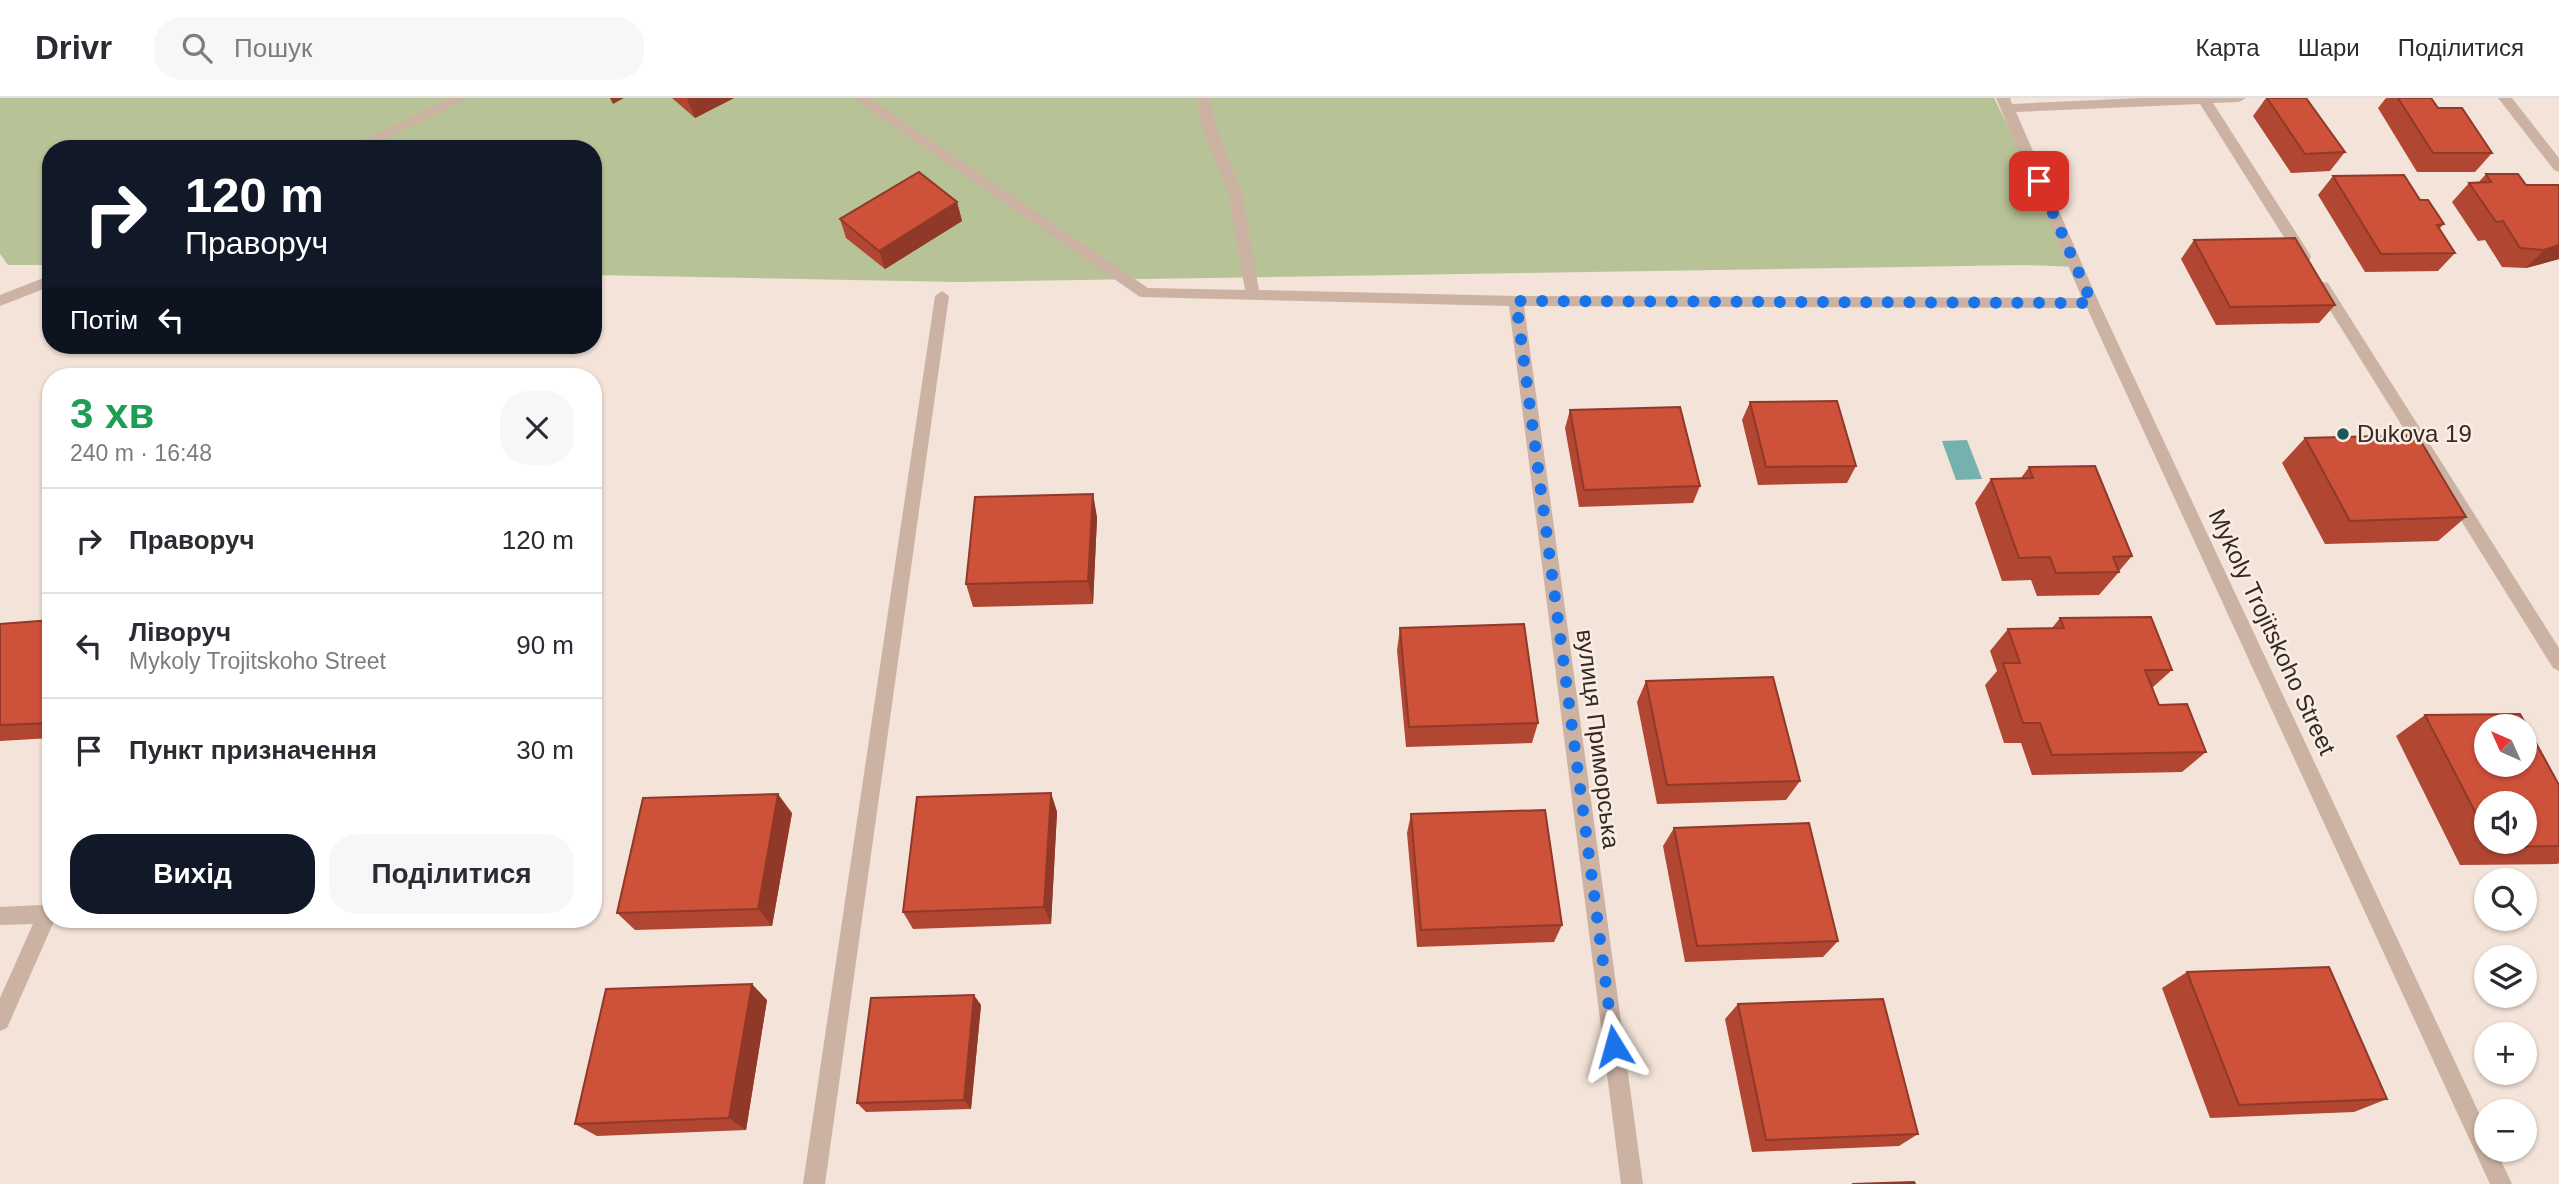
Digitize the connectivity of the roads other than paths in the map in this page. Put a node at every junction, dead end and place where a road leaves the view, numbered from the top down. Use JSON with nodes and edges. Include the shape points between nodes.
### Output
{"nodes":[{"id":1,"x":462,"y":98,"type":"edge"},
{"id":2,"x":860,"y":98,"type":"edge"},
{"id":3,"x":1204,"y":98,"type":"edge"},
{"id":4,"x":2239,"y":98,"type":"edge"},
{"id":5,"x":2505,"y":98,"type":"edge"},
{"id":6,"x":2204,"y":99,"type":"edge"},
{"id":7,"x":2005,"y":103,"type":"edge"},
{"id":8,"x":371,"y":140,"type":"edge"},
{"id":9,"x":2559,"y":167,"type":"edge"},
{"id":10,"x":42,"y":284,"type":"edge"},
{"id":11,"x":942,"y":296,"type":"dead end"},
{"id":12,"x":1252,"y":296,"type":"junction"},
{"id":13,"x":0,"y":301,"type":"edge"},
{"id":14,"x":1516,"y":301,"type":"junction"},
{"id":15,"x":2092,"y":303,"type":"junction"},
{"id":16,"x":2559,"y":663,"type":"edge"},
{"id":17,"x":42,"y":911,"type":"edge"},
{"id":18,"x":0,"y":916,"type":"edge"},
{"id":19,"x":42,"y":926,"type":"edge"},
{"id":20,"x":0,"y":1021,"type":"edge"},
{"id":21,"x":814,"y":1184,"type":"edge"},
{"id":22,"x":1632,"y":1184,"type":"edge"},
{"id":23,"x":2501,"y":1184,"type":"edge"}],
"edges":[{"from":1,"to":8,"type":"street"},
{"from":2,"to":12,"type":"street","via":[[1145,293]]},
{"from":3,"to":12,"type":"street","via":[[1207,121],[1235,193]]},
{"from":4,"to":6,"type":"street"},
{"from":5,"to":9,"type":"street"},
{"from":6,"to":7,"type":"street"},
{"from":6,"to":16,"type":"street"},
{"from":7,"to":15,"type":"street","name":"Mykoly Trojitskoho Street"},
{"from":10,"to":13,"type":"street"},
{"from":11,"to":21,"type":"street"},
{"from":12,"to":14,"type":"street"},
{"from":14,"to":15,"type":"street"},
{"from":14,"to":22,"type":"street","name":"вулиця Приморська"},
{"from":15,"to":23,"type":"street","name":"Mykoly Trojitskoho Street"},
{"from":17,"to":18,"type":"street"},
{"from":19,"to":20,"type":"street"}]}
